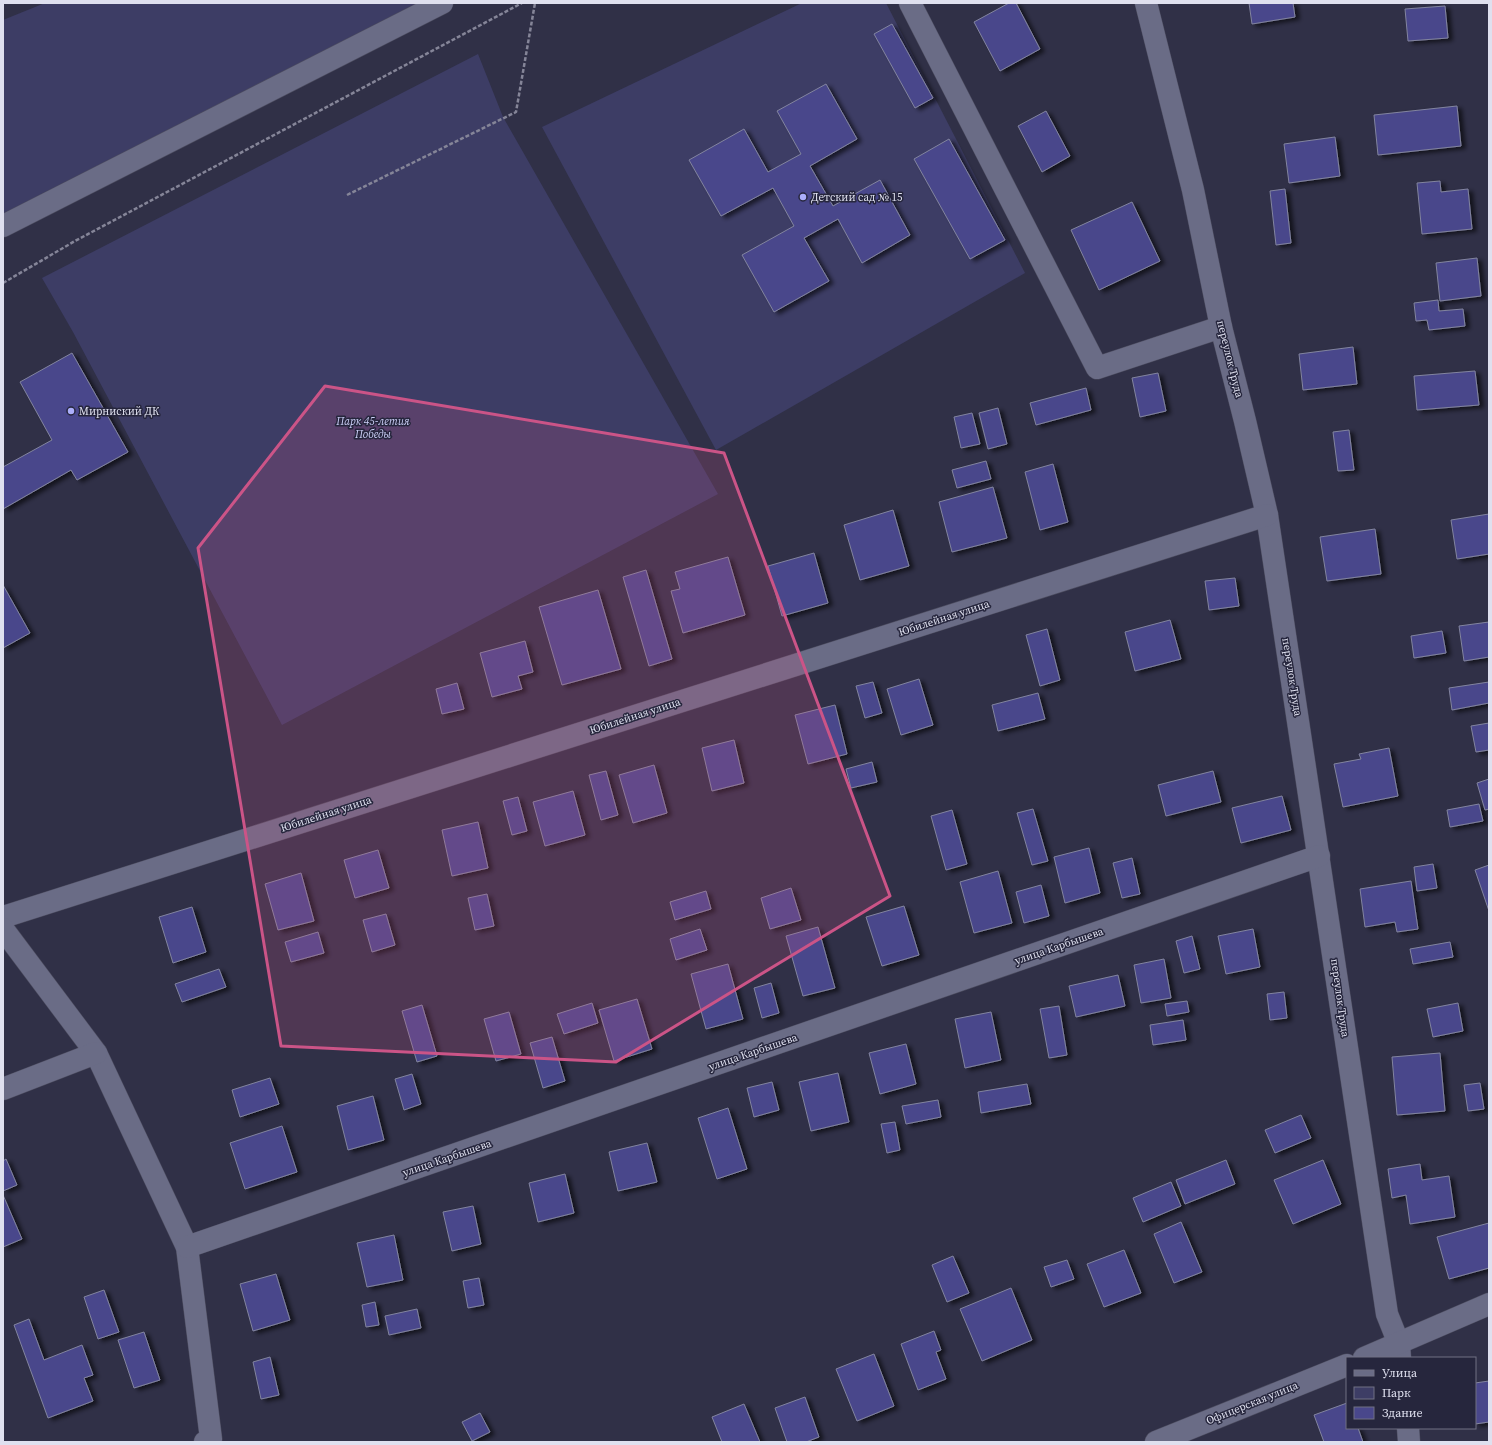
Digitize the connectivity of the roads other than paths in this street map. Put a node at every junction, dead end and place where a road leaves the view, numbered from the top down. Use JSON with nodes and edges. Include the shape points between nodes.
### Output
{"nodes":[{"id":1,"x":442,"y":3,"type":"edge"},
{"id":2,"x":910,"y":3,"type":"edge"},
{"id":3,"x":1146,"y":3,"type":"edge"},
{"id":4,"x":3,"y":226,"type":"edge"},
{"id":5,"x":1221,"y":327,"type":"junction"},
{"id":6,"x":1267,"y":515,"type":"junction"},
{"id":7,"x":1319,"y":856,"type":"junction"},
{"id":8,"x":3,"y":917,"type":"edge"},
{"id":9,"x":3,"y":930,"type":"edge"},
{"id":10,"x":96,"y":1053,"type":"junction"},
{"id":11,"x":3,"y":1089,"type":"edge"},
{"id":12,"x":187,"y":1247,"type":"junction"},
{"id":13,"x":1489,"y":1304,"type":"edge"},
{"id":14,"x":1400,"y":1351,"type":"edge"},
{"id":15,"x":1369,"y":1357,"type":"edge"},
{"id":16,"x":1346,"y":1365,"type":"edge"},
{"id":17,"x":1408,"y":1429,"type":"edge"},
{"id":18,"x":208,"y":1441,"type":"edge"},
{"id":19,"x":1156,"y":1442,"type":"edge"},
{"id":20,"x":1409,"y":1442,"type":"edge"}],
"edges":[{"from":1,"to":4,"type":"street"},
{"from":2,"to":5,"type":"street","via":[[1097,368]]},
{"from":3,"to":5,"type":"street","name":"переулок Труда","via":[[1194,190]]},
{"from":5,"to":6,"type":"street","name":"переулок Труда"},
{"from":6,"to":7,"type":"street","name":"переулок Труда"},
{"from":6,"to":8,"type":"street","name":"Юбилейная улица"},
{"from":7,"to":12,"type":"street","name":"улица Карбышева"},
{"from":7,"to":14,"type":"street","name":"переулок Труда","via":[[1387,1314]]},
{"from":9,"to":10,"type":"street"},
{"from":10,"to":11,"type":"street"},
{"from":10,"to":12,"type":"street"},
{"from":12,"to":18,"type":"street"},
{"from":13,"to":14,"type":"street"},
{"from":14,"to":15,"type":"street"},
{"from":16,"to":19,"type":"street","name":"Офицерская улица"},
{"from":17,"to":20,"type":"street"}]}
